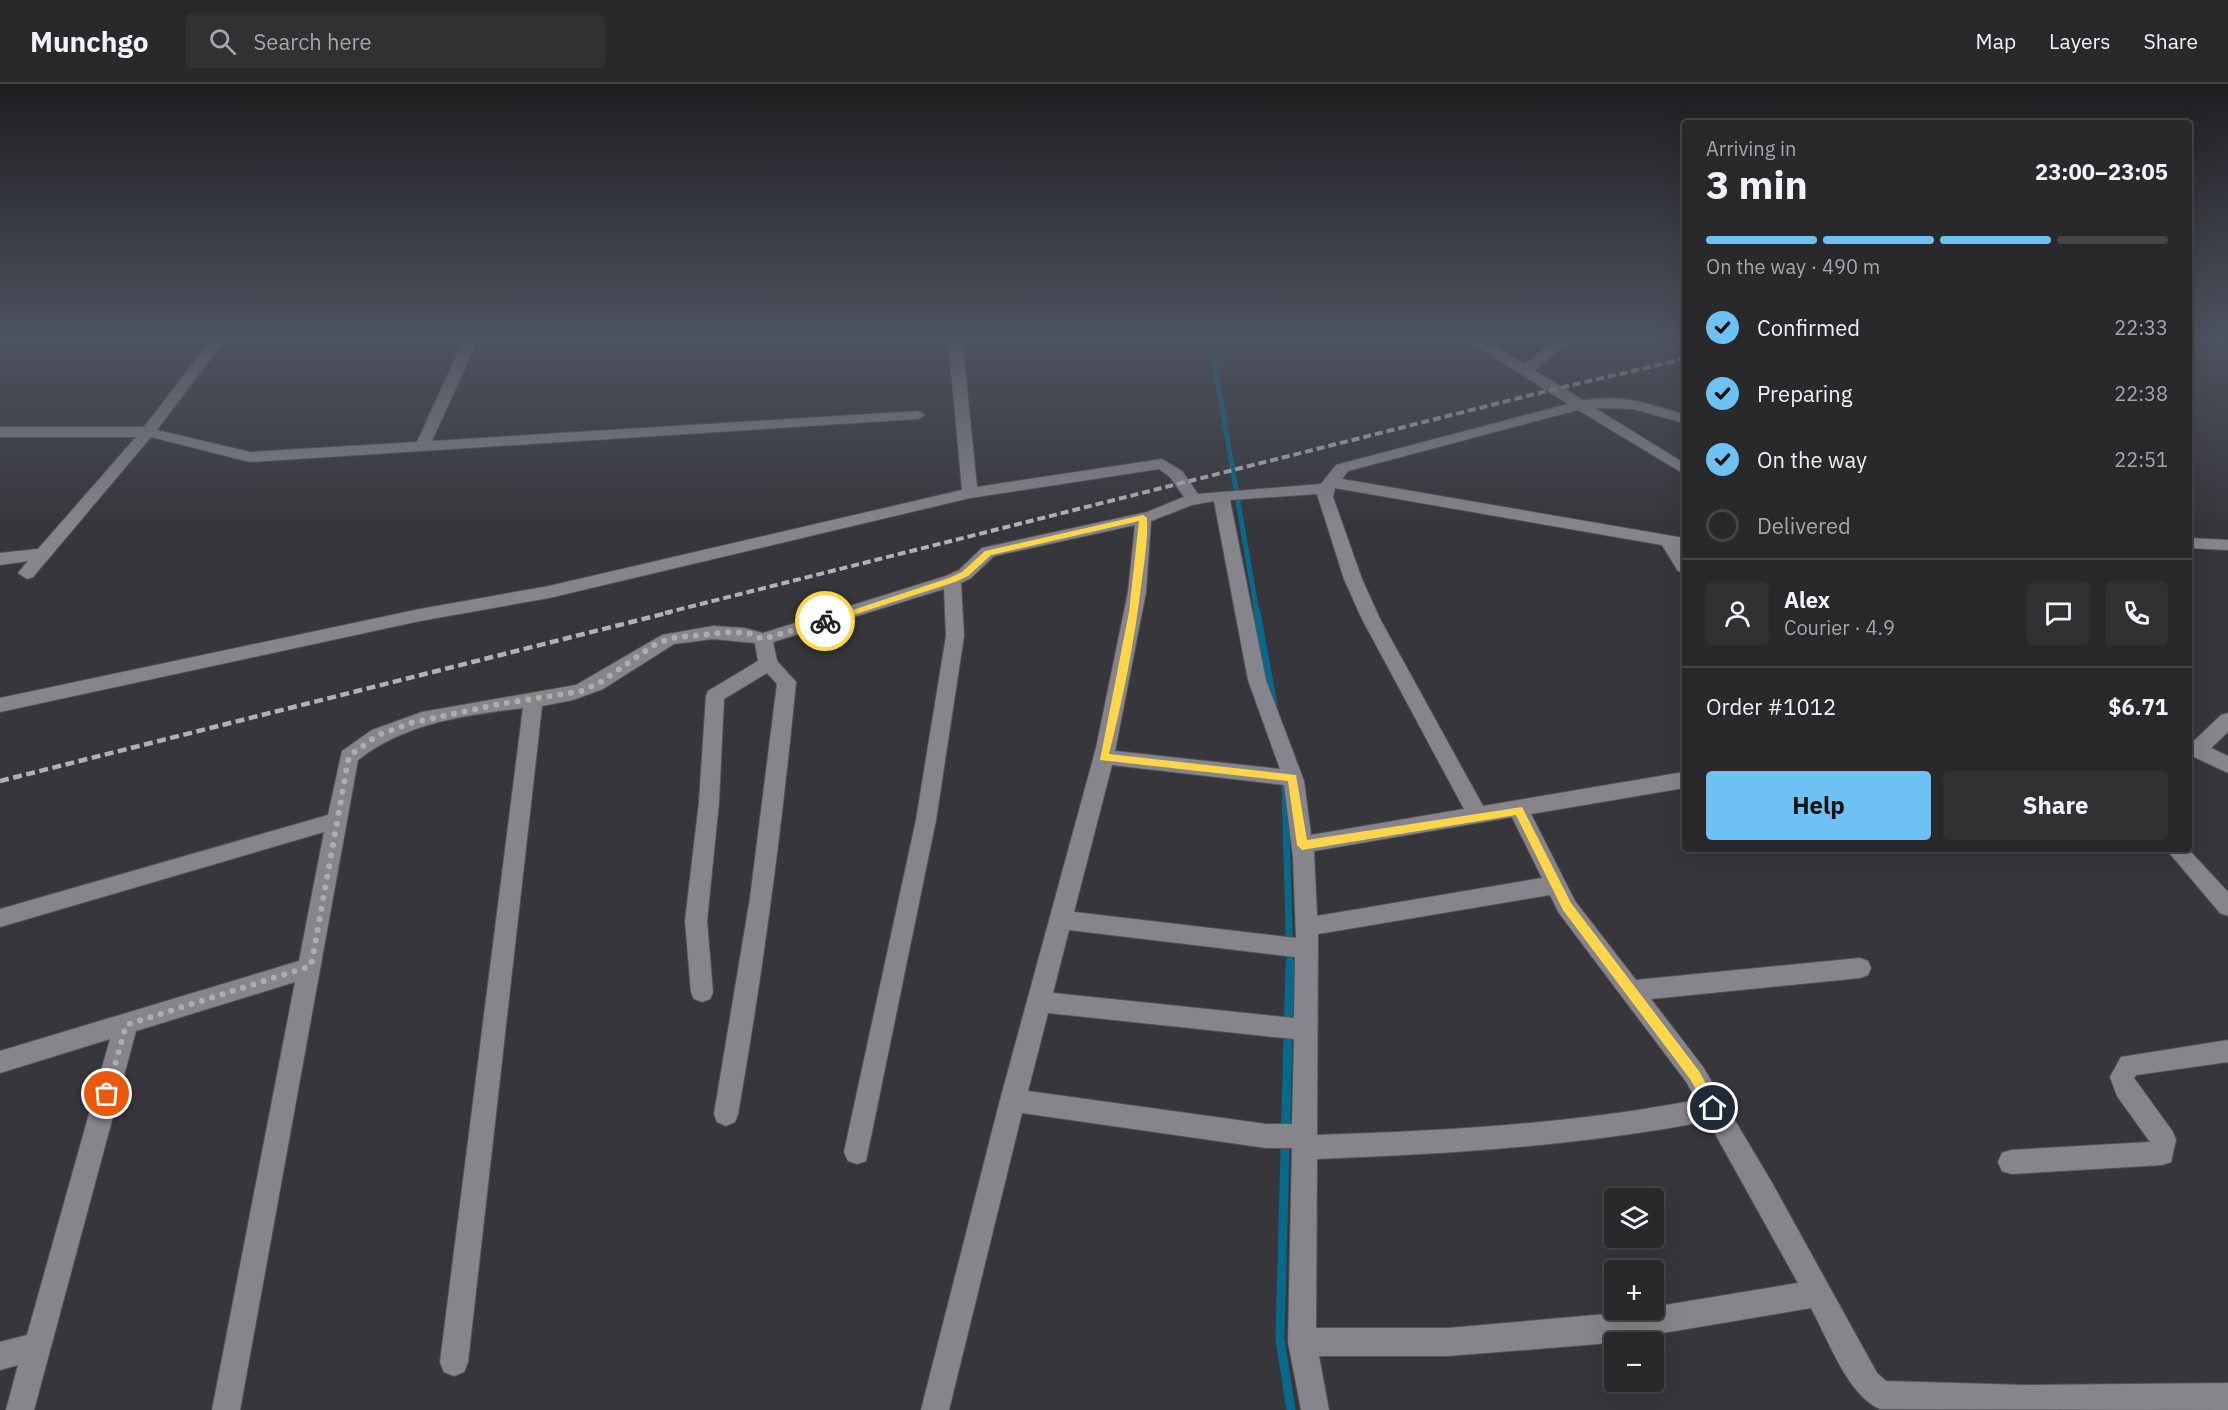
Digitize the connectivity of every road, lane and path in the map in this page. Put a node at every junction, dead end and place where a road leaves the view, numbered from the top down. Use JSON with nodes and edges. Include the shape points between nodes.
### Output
{"nodes":[{"id":1,"x":173,"y":399,"type":"edge"},
{"id":2,"x":444,"y":399,"type":"edge"},
{"id":3,"x":961,"y":399,"type":"edge"},
{"id":4,"x":1570,"y":399,"type":"edge"},
{"id":5,"x":1580,"y":405,"type":"junction"},
{"id":6,"x":918,"y":415,"type":"dead end"},
{"id":7,"x":1682,"y":418,"type":"edge"},
{"id":8,"x":0,"y":432,"type":"edge"},
{"id":9,"x":148,"y":432,"type":"junction"},
{"id":10,"x":422,"y":447,"type":"junction"},
{"id":11,"x":1682,"y":468,"type":"edge"},
{"id":12,"x":1329,"y":485,"type":"junction"},
{"id":13,"x":970,"y":493,"type":"junction"},
{"id":14,"x":1221,"y":495,"type":"junction"},
{"id":15,"x":1194,"y":499,"type":"junction"},
{"id":16,"x":1143,"y":518,"type":"junction"},
{"id":17,"x":1676,"y":542,"type":"edge"},
{"id":18,"x":2192,"y":543,"type":"edge"},
{"id":19,"x":2228,"y":545,"type":"edge"},
{"id":20,"x":44,"y":554,"type":"junction"},
{"id":21,"x":0,"y":559,"type":"edge"},
{"id":22,"x":1682,"y":561,"type":"edge"},
{"id":23,"x":27,"y":573,"type":"dead end"},
{"id":24,"x":952,"y":580,"type":"junction"},
{"id":25,"x":763,"y":639,"type":"junction"},
{"id":26,"x":768,"y":664,"type":"junction"},
{"id":27,"x":533,"y":700,"type":"junction"},
{"id":28,"x":0,"y":705,"type":"edge"},
{"id":29,"x":2228,"y":720,"type":"edge"},
{"id":30,"x":2193,"y":747,"type":"edge"},
{"id":31,"x":1104,"y":758,"type":"junction"},
{"id":32,"x":2228,"y":765,"type":"edge"},
{"id":33,"x":1292,"y":778,"type":"junction"},
{"id":34,"x":1682,"y":780,"type":"edge"},
{"id":35,"x":1519,"y":810,"type":"junction"},
{"id":36,"x":1477,"y":815,"type":"junction"},
{"id":37,"x":337,"y":820,"type":"junction"},
{"id":38,"x":1302,"y":845,"type":"junction"},
{"id":39,"x":2179,"y":852,"type":"edge"},
{"id":40,"x":1556,"y":885,"type":"junction"},
{"id":41,"x":2228,"y":907,"type":"edge"},
{"id":42,"x":0,"y":918,"type":"edge"},
{"id":43,"x":1061,"y":920,"type":"junction"},
{"id":44,"x":1307,"y":938,"type":"junction"},
{"id":45,"x":311,"y":966,"type":"junction"},
{"id":46,"x":1860,"y":968,"type":"dead end"},
{"id":47,"x":1630,"y":991,"type":"junction"},
{"id":48,"x":702,"y":992,"type":"dead end"},
{"id":49,"x":1039,"y":1002,"type":"junction"},
{"id":50,"x":126,"y":1025,"type":"junction"},
{"id":51,"x":1307,"y":1030,"type":"junction"},
{"id":52,"x":2228,"y":1051,"type":"edge"},
{"id":53,"x":0,"y":1062,"type":"edge"},
{"id":54,"x":1012,"y":1100,"type":"junction"},
{"id":55,"x":1713,"y":1108,"type":"junction"},
{"id":56,"x":726,"y":1114,"type":"dead end"},
{"id":57,"x":1305,"y":1141,"type":"junction"},
{"id":58,"x":857,"y":1152,"type":"dead end"},
{"id":59,"x":2011,"y":1162,"type":"dead end"},
{"id":60,"x":1817,"y":1293,"type":"junction"},
{"id":61,"x":1302,"y":1342,"type":"junction"},
{"id":62,"x":38,"y":1346,"type":"junction"},
{"id":63,"x":0,"y":1356,"type":"edge"},
{"id":64,"x":454,"y":1362,"type":"dead end"},
{"id":65,"x":2228,"y":1397,"type":"edge"},
{"id":66,"x":2027,"y":1404,"type":"edge"},
{"id":67,"x":20,"y":1410,"type":"edge"},
{"id":68,"x":226,"y":1410,"type":"edge"},
{"id":69,"x":935,"y":1410,"type":"edge"},
{"id":70,"x":1315,"y":1410,"type":"edge"}],
"edges":[{"from":1,"to":9,"type":"street"},
{"from":2,"to":10,"type":"street"},
{"from":3,"to":13,"type":"street"},
{"from":4,"to":5,"type":"street"},
{"from":5,"to":7,"type":"street","via":[[1608,400],[1624,402]]},
{"from":5,"to":11,"type":"street"},
{"from":5,"to":12,"type":"street","via":[[1342,468]]},
{"from":6,"to":10,"type":"street"},
{"from":8,"to":9,"type":"street"},
{"from":9,"to":10,"type":"street","via":[[250,457]]},
{"from":9,"to":20,"type":"street"},
{"from":12,"to":14,"type":"street"},
{"from":12,"to":17,"type":"street"},
{"from":12,"to":36,"type":"street","via":[[1325,497],[1353,579]]},
{"from":13,"to":15,"type":"street","via":[[1162,464],[1176,474]]},
{"from":13,"to":28,"type":"street","via":[[549,592],[420,615]]},
{"from":14,"to":15,"type":"street"},
{"from":14,"to":33,"type":"street","via":[[1257,680]]},
{"from":15,"to":16,"type":"street"},
{"from":16,"to":24,"type":"street","via":[[988,552],[965,574]]},
{"from":16,"to":31,"type":"street","via":[[1134,612]]},
{"from":17,"to":22,"type":"street"},
{"from":18,"to":19,"type":"street"},
{"from":20,"to":21,"type":"street"},
{"from":20,"to":23,"type":"street"},
{"from":24,"to":25,"type":"street"},
{"from":24,"to":58,"type":"street","via":[[955,636],[926,820]]},
{"from":25,"to":26,"type":"street"},
{"from":25,"to":27,"type":"street","via":[[731,632],[671,638],[592,686]]},
{"from":26,"to":48,"type":"street","via":[[715,696],[696,921]]},
{"from":26,"to":56,"type":"street","via":[[787,682],[752,972]]},
{"from":27,"to":37,"type":"street","via":[[438,717],[378,735],[349,756]]},
{"from":27,"to":64,"type":"street"},
{"from":29,"to":30,"type":"street"},
{"from":30,"to":32,"type":"street"},
{"from":31,"to":33,"type":"street"},
{"from":31,"to":43,"type":"street"},
{"from":33,"to":38,"type":"street"},
{"from":34,"to":35,"type":"street"},
{"from":35,"to":36,"type":"street"},
{"from":35,"to":40,"type":"street"},
{"from":36,"to":38,"type":"street"},
{"from":37,"to":42,"type":"street"},
{"from":37,"to":45,"type":"street"},
{"from":38,"to":44,"type":"street"},
{"from":39,"to":41,"type":"street"},
{"from":40,"to":44,"type":"street"},
{"from":40,"to":47,"type":"street","via":[[1567,907]]},
{"from":43,"to":44,"type":"street"},
{"from":43,"to":49,"type":"street"},
{"from":44,"to":51,"type":"street"},
{"from":45,"to":50,"type":"street"},
{"from":45,"to":68,"type":"street"},
{"from":46,"to":47,"type":"street"},
{"from":47,"to":55,"type":"street","via":[[1695,1075]]},
{"from":49,"to":51,"type":"street"},
{"from":49,"to":54,"type":"street"},
{"from":50,"to":53,"type":"street"},
{"from":50,"to":62,"type":"street"},
{"from":51,"to":57,"type":"street"},
{"from":52,"to":59,"type":"street","via":[[2129,1065],[2125,1069],[2122,1077],[2126,1088],[2164,1140],[2162,1153]]},
{"from":54,"to":57,"type":"street"},
{"from":54,"to":69,"type":"street"},
{"from":55,"to":57,"type":"street","via":[[1663,1119],[1520,1138]]},
{"from":55,"to":60,"type":"street"},
{"from":57,"to":61,"type":"street"},
{"from":60,"to":61,"type":"street","via":[[1598,1330],[1448,1342]]},
{"from":60,"to":66,"type":"street","via":[[1867,1383],[1880,1395]]},
{"from":61,"to":70,"type":"street"},
{"from":62,"to":63,"type":"street"},
{"from":62,"to":67,"type":"street"},
{"from":65,"to":66,"type":"street"}]}
